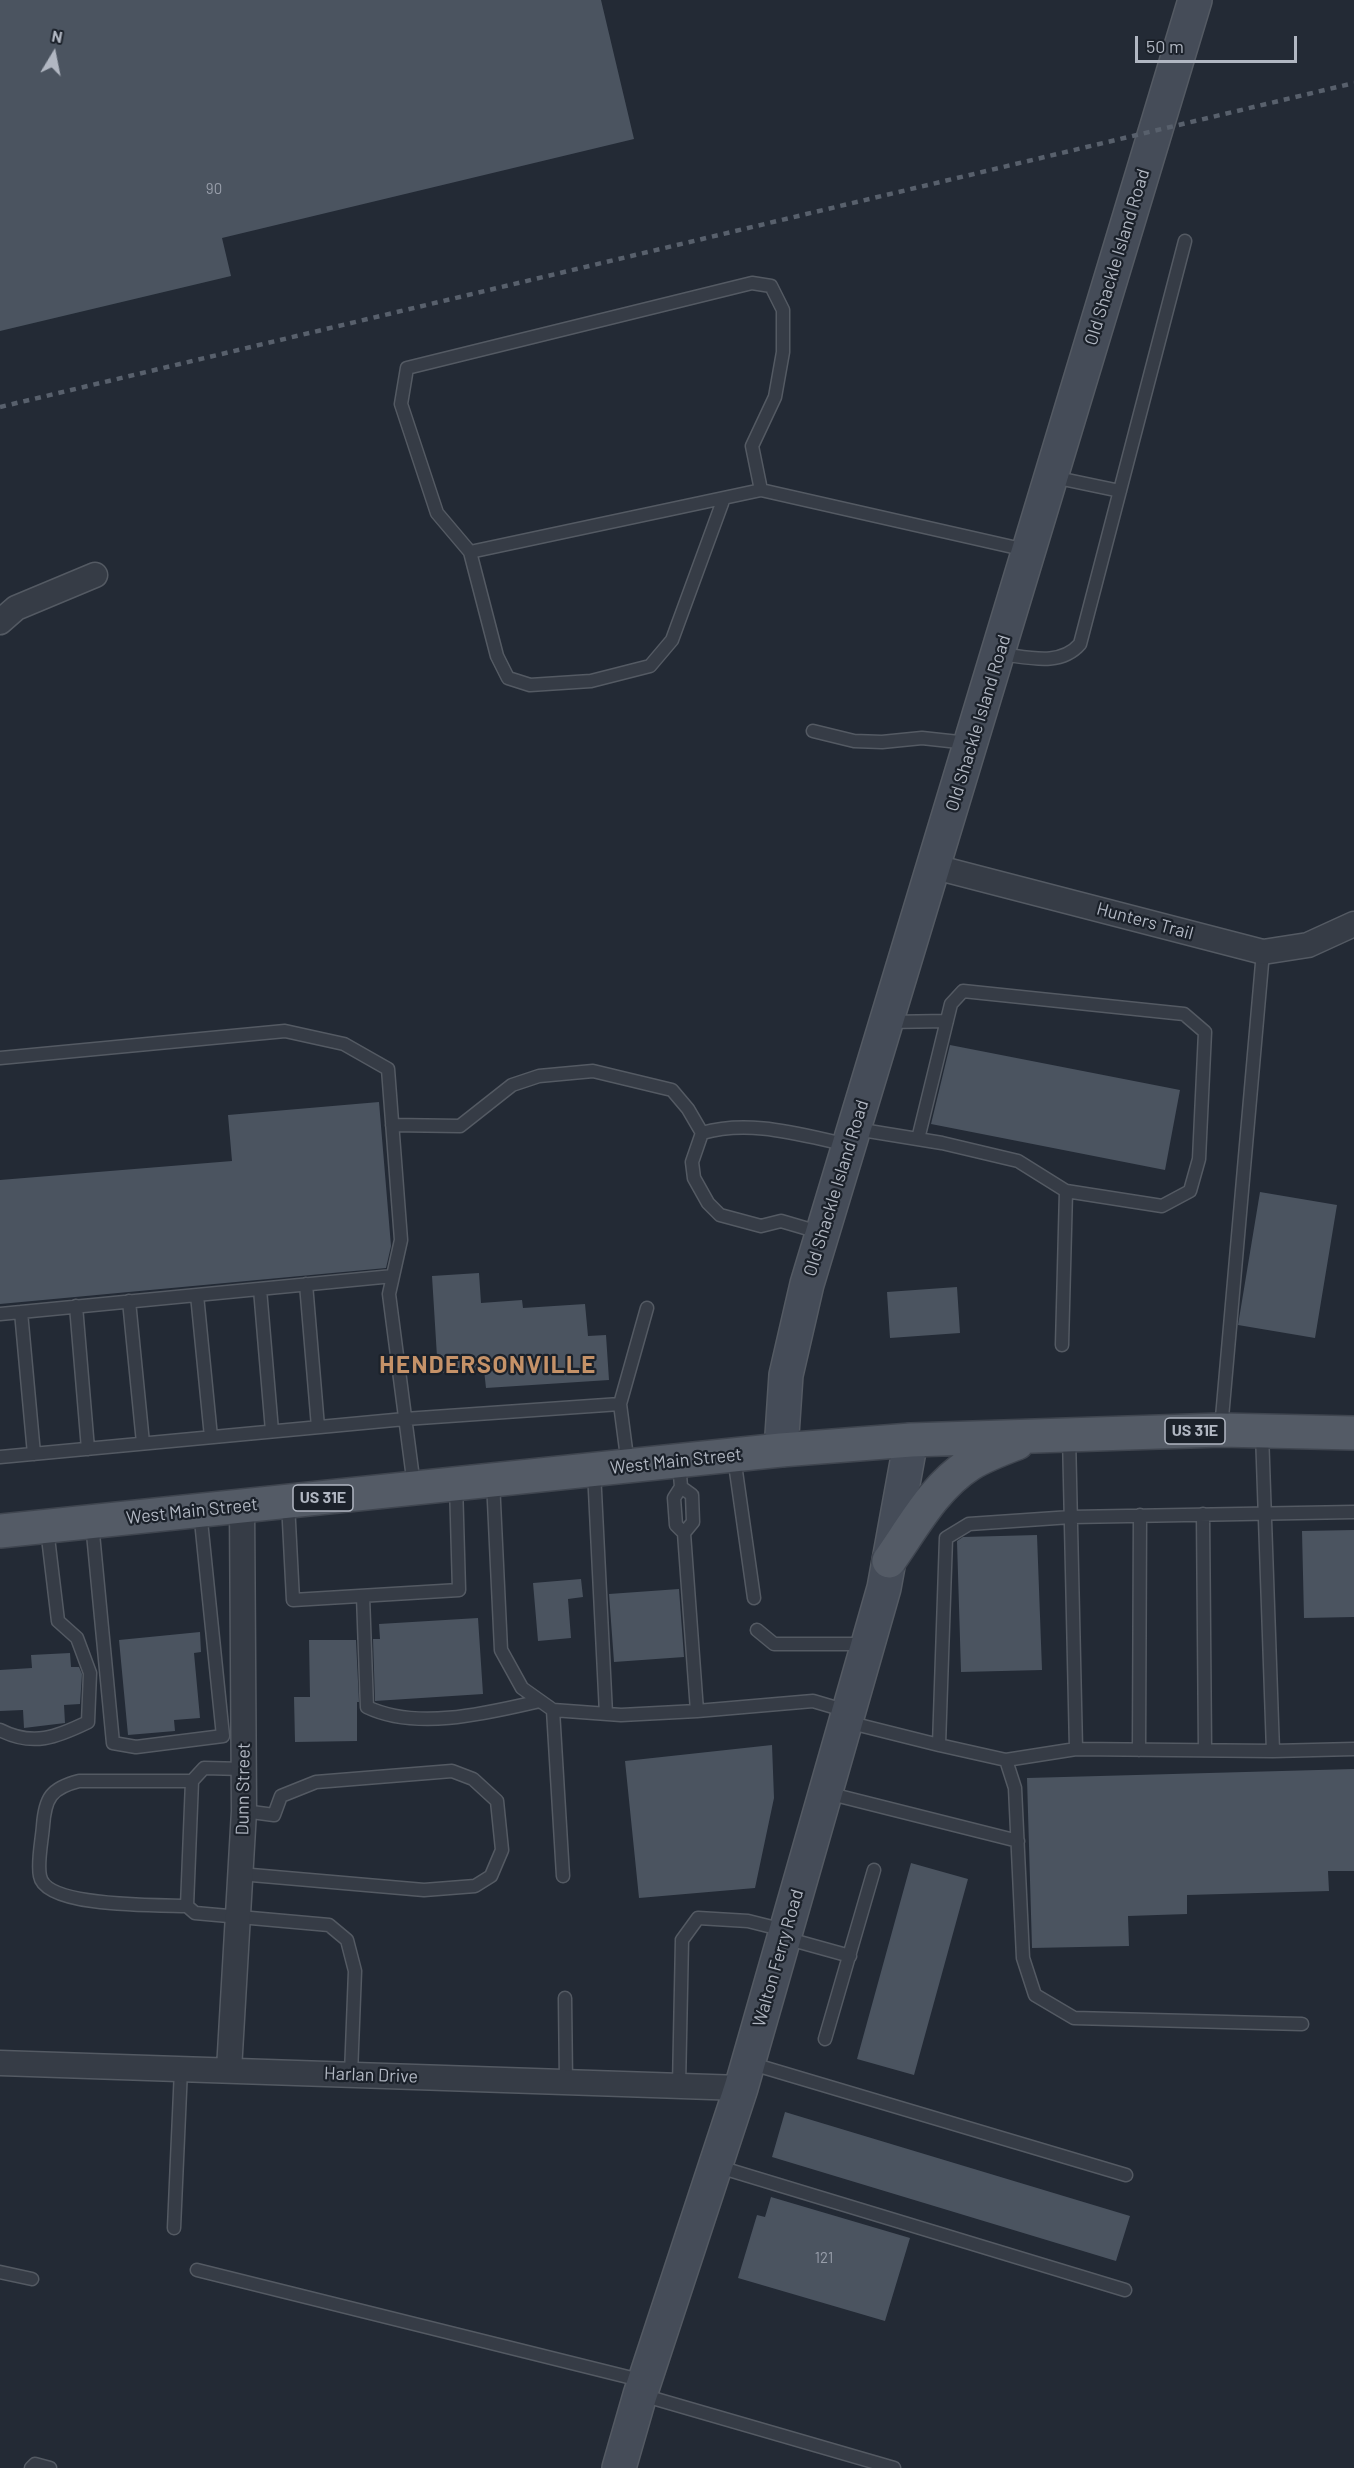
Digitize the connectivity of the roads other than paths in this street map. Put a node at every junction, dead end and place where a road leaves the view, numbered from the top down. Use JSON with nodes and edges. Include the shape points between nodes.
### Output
{"nodes":[{"id":1,"x":1195,"y":0,"type":"edge"},
{"id":2,"x":1185,"y":241,"type":"dead end"},
{"id":3,"x":1051,"y":477,"type":"junction"},
{"id":4,"x":761,"y":490,"type":"junction"},
{"id":5,"x":1120,"y":491,"type":"junction"},
{"id":6,"x":724,"y":498,"type":"junction"},
{"id":7,"x":1030,"y":551,"type":"junction"},
{"id":8,"x":470,"y":552,"type":"junction"},
{"id":9,"x":95,"y":575,"type":"dead end"},
{"id":10,"x":0,"y":622,"type":"edge"},
{"id":11,"x":999,"y":654,"type":"junction"},
{"id":12,"x":813,"y":731,"type":"dead end"},
{"id":13,"x":972,"y":743,"type":"junction"},
{"id":14,"x":935,"y":867,"type":"junction"},
{"id":15,"x":1354,"y":924,"type":"edge"},
{"id":16,"x":1263,"y":952,"type":"junction"},
{"id":17,"x":947,"y":1021,"type":"junction"},
{"id":18,"x":886,"y":1022,"type":"junction"},
{"id":19,"x":0,"y":1058,"type":"edge"},
{"id":20,"x":392,"y":1125,"type":"junction"},
{"id":21,"x":702,"y":1133,"type":"junction"},
{"id":22,"x":852,"y":1137,"type":"junction"},
{"id":23,"x":918,"y":1139,"type":"junction"},
{"id":24,"x":1066,"y":1191,"type":"junction"},
{"id":25,"x":823,"y":1233,"type":"junction"},
{"id":26,"x":393,"y":1276,"type":"junction"},
{"id":27,"x":306,"y":1284,"type":"junction"},
{"id":28,"x":260,"y":1289,"type":"junction"},
{"id":29,"x":197,"y":1295,"type":"junction"},
{"id":30,"x":129,"y":1301,"type":"junction"},
{"id":31,"x":76,"y":1306,"type":"junction"},
{"id":32,"x":647,"y":1308,"type":"dead end"},
{"id":33,"x":21,"y":1312,"type":"junction"},
{"id":34,"x":0,"y":1314,"type":"edge"},
{"id":35,"x":1062,"y":1345,"type":"dead end"},
{"id":36,"x":620,"y":1404,"type":"junction"},
{"id":37,"x":405,"y":1419,"type":"junction"},
{"id":38,"x":318,"y":1427,"type":"junction"},
{"id":39,"x":1221,"y":1430,"type":"junction"},
{"id":40,"x":272,"y":1431,"type":"junction"},
{"id":41,"x":1262,"y":1431,"type":"junction"},
{"id":42,"x":1354,"y":1433,"type":"edge"},
{"id":43,"x":1069,"y":1435,"type":"junction"},
{"id":44,"x":1035,"y":1436,"type":"junction"},
{"id":45,"x":212,"y":1437,"type":"junction"},
{"id":46,"x":911,"y":1440,"type":"junction"},
{"id":47,"x":143,"y":1443,"type":"junction"},
{"id":48,"x":88,"y":1449,"type":"junction"},
{"id":49,"x":781,"y":1450,"type":"junction"},
{"id":50,"x":34,"y":1454,"type":"junction"},
{"id":51,"x":734,"y":1455,"type":"junction"},
{"id":52,"x":0,"y":1457,"type":"edge"},
{"id":53,"x":628,"y":1466,"type":"junction"},
{"id":54,"x":594,"y":1470,"type":"junction"},
{"id":55,"x":680,"y":1474,"type":"junction"},
{"id":56,"x":493,"y":1480,"type":"junction"},
{"id":57,"x":456,"y":1484,"type":"junction"},
{"id":58,"x":414,"y":1488,"type":"junction"},
{"id":59,"x":288,"y":1502,"type":"junction"},
{"id":60,"x":242,"y":1506,"type":"junction"},
{"id":61,"x":200,"y":1511,"type":"junction"},
{"id":62,"x":1265,"y":1512,"type":"junction"},
{"id":63,"x":1354,"y":1512,"type":"edge"},
{"id":64,"x":1203,"y":1514,"type":"junction"},
{"id":65,"x":1140,"y":1515,"type":"junction"},
{"id":66,"x":1071,"y":1517,"type":"junction"},
{"id":67,"x":92,"y":1521,"type":"junction"},
{"id":68,"x":47,"y":1526,"type":"junction"},
{"id":69,"x":0,"y":1531,"type":"edge"},
{"id":70,"x":684,"y":1533,"type":"junction"},
{"id":71,"x":889,"y":1561,"type":"junction"},
{"id":72,"x":363,"y":1596,"type":"junction"},
{"id":73,"x":754,"y":1598,"type":"dead end"},
{"id":74,"x":757,"y":1630,"type":"dead end"},
{"id":75,"x":868,"y":1644,"type":"junction"},
{"id":76,"x":540,"y":1701,"type":"junction"},
{"id":77,"x":553,"y":1710,"type":"junction"},
{"id":78,"x":697,"y":1711,"type":"junction"},
{"id":79,"x":606,"y":1714,"type":"junction"},
{"id":80,"x":847,"y":1717,"type":"junction"},
{"id":81,"x":0,"y":1730,"type":"edge"},
{"id":82,"x":939,"y":1745,"type":"junction"},
{"id":83,"x":1076,"y":1749,"type":"junction"},
{"id":84,"x":1354,"y":1749,"type":"edge"},
{"id":85,"x":1139,"y":1750,"type":"junction"},
{"id":86,"x":1205,"y":1750,"type":"junction"},
{"id":87,"x":1273,"y":1751,"type":"junction"},
{"id":88,"x":1006,"y":1760,"type":"junction"},
{"id":89,"x":244,"y":1769,"type":"junction"},
{"id":90,"x":192,"y":1781,"type":"junction"},
{"id":91,"x":825,"y":1792,"type":"junction"},
{"id":92,"x":244,"y":1811,"type":"junction"},
{"id":93,"x":1018,"y":1841,"type":"junction"},
{"id":94,"x":874,"y":1870,"type":"dead end"},
{"id":95,"x":240,"y":1874,"type":"junction"},
{"id":96,"x":563,"y":1876,"type":"dead end"},
{"id":97,"x":187,"y":1906,"type":"junction"},
{"id":98,"x":238,"y":1918,"type":"junction"},
{"id":99,"x":785,"y":1934,"type":"junction"},
{"id":100,"x":850,"y":1956,"type":"junction"},
{"id":101,"x":565,"y":1998,"type":"dead end"},
{"id":102,"x":1302,"y":2024,"type":"dead end"},
{"id":103,"x":825,"y":2039,"type":"dead end"},
{"id":104,"x":0,"y":2063,"type":"edge"},
{"id":105,"x":181,"y":2069,"type":"junction"},
{"id":106,"x":230,"y":2070,"type":"junction"},
{"id":107,"x":351,"y":2074,"type":"junction"},
{"id":108,"x":745,"y":2075,"type":"junction"},
{"id":109,"x":566,"y":2082,"type":"junction"},
{"id":110,"x":679,"y":2086,"type":"junction"},
{"id":111,"x":715,"y":2166,"type":"junction"},
{"id":112,"x":1126,"y":2175,"type":"dead end"},
{"id":113,"x":174,"y":2228,"type":"dead end"},
{"id":114,"x":197,"y":2270,"type":"dead end"},
{"id":115,"x":0,"y":2272,"type":"edge"},
{"id":116,"x":32,"y":2279,"type":"dead end"},
{"id":117,"x":1125,"y":2290,"type":"dead end"},
{"id":118,"x":643,"y":2388,"type":"junction"},
{"id":119,"x":31,"y":2468,"type":"edge"},
{"id":120,"x":50,"y":2468,"type":"edge"},
{"id":121,"x":619,"y":2468,"type":"edge"},
{"id":122,"x":894,"y":2468,"type":"edge"}],
"edges":[{"from":1,"to":3,"type":"street","name":"Old Shackle Island Road"},
{"from":2,"to":5,"type":"lane"},
{"from":3,"to":5,"type":"lane"},
{"from":3,"to":7,"type":"street","name":"Old Shackle Island Road"},
{"from":4,"to":6,"type":"lane"},
{"from":4,"to":7,"type":"lane"},
{"from":4,"to":8,"type":"lane","via":[[752,446],[775,397],[783,352],[783,310],[771,286],[752,283],[407,368],[401,404],[437,513]]},
{"from":5,"to":11,"type":"lane","via":[[1080,644],[1060,658]]},
{"from":6,"to":8,"type":"lane"},
{"from":6,"to":8,"type":"lane","via":[[672,640],[650,666],[591,681],[530,685],[508,678],[497,656]]},
{"from":7,"to":11,"type":"street","name":"Old Shackle Island Road"},
{"from":9,"to":10,"type":"street","via":[[16,608]]},
{"from":11,"to":13,"type":"street","name":"Old Shackle Island Road"},
{"from":12,"to":13,"type":"lane","via":[[854,741],[922,738]]},
{"from":13,"to":14,"type":"street","name":"Old Shackle Island Road"},
{"from":14,"to":16,"type":"street","name":"Hunters Trail"},
{"from":14,"to":18,"type":"street","name":"Old Shackle Island Road"},
{"from":15,"to":16,"type":"street","name":"Hunters Trail","via":[[1308,945]]},
{"from":16,"to":39,"type":"lane"},
{"from":17,"to":18,"type":"lane"},
{"from":17,"to":23,"type":"lane"},
{"from":17,"to":24,"type":"lane","via":[[951,1004],[963,991],[1184,1014],[1205,1032],[1199,1159],[1190,1191],[1162,1206]]},
{"from":18,"to":22,"type":"street","name":"Old Shackle Island Road"},
{"from":19,"to":20,"type":"lane","via":[[285,1031],[344,1044],[388,1069]]},
{"from":20,"to":21,"type":"lane","via":[[460,1126],[512,1085],[539,1076],[593,1071],[672,1089]]},
{"from":20,"to":26,"type":"lane","via":[[401,1240]]},
{"from":21,"to":22,"type":"lane","via":[[762,1127]]},
{"from":21,"to":25,"type":"lane","via":[[692,1162],[694,1178],[720,1215],[761,1226],[781,1221]]},
{"from":22,"to":23,"type":"lane"},
{"from":22,"to":25,"type":"street","name":"Old Shackle Island Road"},
{"from":23,"to":24,"type":"lane","via":[[1018,1161]]},
{"from":24,"to":35,"type":"lane"},
{"from":25,"to":49,"type":"street","name":"Old Shackle Island Road","via":[[786,1375]]},
{"from":26,"to":27,"type":"lane"},
{"from":26,"to":37,"type":"lane","via":[[389,1294]]},
{"from":27,"to":28,"type":"lane"},
{"from":27,"to":38,"type":"lane"},
{"from":28,"to":29,"type":"lane"},
{"from":28,"to":40,"type":"lane"},
{"from":29,"to":30,"type":"lane"},
{"from":29,"to":45,"type":"lane"},
{"from":30,"to":31,"type":"lane"},
{"from":30,"to":47,"type":"lane"},
{"from":31,"to":33,"type":"lane"},
{"from":31,"to":48,"type":"lane"},
{"from":32,"to":36,"type":"lane"},
{"from":33,"to":34,"type":"lane"},
{"from":33,"to":50,"type":"lane"},
{"from":36,"to":37,"type":"lane"},
{"from":36,"to":53,"type":"lane"},
{"from":37,"to":38,"type":"lane"},
{"from":37,"to":58,"type":"lane"},
{"from":38,"to":40,"type":"lane"},
{"from":39,"to":41,"type":"main road","name":"West Main Street","number":"US 31E"},
{"from":39,"to":43,"type":"main road","name":"West Main Street","number":"US 31E"},
{"from":40,"to":45,"type":"lane"},
{"from":41,"to":42,"type":"main road","name":"West Main Street","number":"US 31E"},
{"from":41,"to":62,"type":"lane"},
{"from":43,"to":44,"type":"main road","name":"West Main Street","number":"US 31E"},
{"from":43,"to":66,"type":"lane"},
{"from":44,"to":46,"type":"main road","name":"West Main Street","number":"US 31E"},
{"from":44,"to":71,"type":"main road","via":[[986,1455],[957,1474],[929,1503]]},
{"from":45,"to":47,"type":"lane"},
{"from":46,"to":49,"type":"main road","name":"West Main Street","number":"US 31E"},
{"from":46,"to":71,"type":"street","name":"Walton Ferry Road"},
{"from":47,"to":48,"type":"lane"},
{"from":48,"to":50,"type":"lane"},
{"from":49,"to":51,"type":"main road","name":"West Main Street","number":"US 31E"},
{"from":50,"to":52,"type":"lane"},
{"from":51,"to":55,"type":"main road","name":"West Main Street","number":"US 31E"},
{"from":51,"to":73,"type":"lane"},
{"from":53,"to":54,"type":"main road","name":"West Main Street","number":"US 31E"},
{"from":53,"to":55,"type":"main road","name":"West Main Street","number":"US 31E"},
{"from":54,"to":56,"type":"main road","name":"West Main Street","number":"US 31E"},
{"from":54,"to":79,"type":"lane"},
{"from":55,"to":70,"type":"lane","via":[[674,1498],[676,1525]]},
{"from":55,"to":70,"type":"lane","via":[[692,1495],[693,1522]]},
{"from":56,"to":57,"type":"main road","name":"West Main Street","number":"US 31E"},
{"from":56,"to":76,"type":"lane","via":[[501,1650],[522,1688]]},
{"from":57,"to":58,"type":"main road","name":"West Main Street","number":"US 31E"},
{"from":57,"to":72,"type":"lane","via":[[459,1590]]},
{"from":58,"to":59,"type":"main road","name":"West Main Street","number":"US 31E"},
{"from":59,"to":60,"type":"main road","name":"West Main Street","number":"US 31E"},
{"from":59,"to":72,"type":"lane","via":[[293,1600]]},
{"from":60,"to":61,"type":"main road","name":"West Main Street","number":"US 31E"},
{"from":60,"to":89,"type":"street","name":"Dunn Street"},
{"from":61,"to":67,"type":"main road","name":"West Main Street","number":"US 31E"},
{"from":61,"to":67,"type":"lane","via":[[223,1736],[136,1747],[113,1743]]},
{"from":62,"to":63,"type":"lane"},
{"from":62,"to":64,"type":"lane"},
{"from":62,"to":87,"type":"lane"},
{"from":64,"to":65,"type":"lane"},
{"from":64,"to":86,"type":"lane"},
{"from":65,"to":66,"type":"lane"},
{"from":65,"to":85,"type":"lane"},
{"from":66,"to":82,"type":"lane","via":[[969,1524],[946,1538]]},
{"from":66,"to":83,"type":"lane"},
{"from":67,"to":68,"type":"main road","name":"West Main Street","number":"US 31E"},
{"from":68,"to":69,"type":"main road","name":"West Main Street","number":"US 31E"},
{"from":68,"to":81,"type":"lane","via":[[58,1621],[77,1638],[90,1673],[88,1722],[55,1738],[15,1737]]},
{"from":70,"to":78,"type":"lane"},
{"from":71,"to":75,"type":"street","name":"Walton Ferry Road"},
{"from":72,"to":76,"type":"lane","via":[[367,1707],[386,1716],[421,1718],[485,1713]]},
{"from":74,"to":75,"type":"lane","via":[[774,1644]]},
{"from":75,"to":80,"type":"street","name":"Walton Ferry Road"},
{"from":76,"to":77,"type":"lane"},
{"from":77,"to":79,"type":"lane"},
{"from":77,"to":96,"type":"lane"},
{"from":78,"to":79,"type":"lane"},
{"from":78,"to":80,"type":"lane","via":[[813,1701]]},
{"from":80,"to":82,"type":"lane"},
{"from":80,"to":91,"type":"street","name":"Walton Ferry Road"},
{"from":82,"to":88,"type":"lane"},
{"from":83,"to":85,"type":"lane"},
{"from":83,"to":88,"type":"lane"},
{"from":84,"to":87,"type":"lane"},
{"from":85,"to":86,"type":"lane"},
{"from":86,"to":87,"type":"lane"},
{"from":88,"to":93,"type":"lane","via":[[1015,1788]]},
{"from":89,"to":90,"type":"lane","via":[[204,1768]]},
{"from":89,"to":92,"type":"street","name":"Dunn Street"},
{"from":90,"to":97,"type":"lane"},
{"from":90,"to":97,"type":"lane","via":[[79,1781],[63,1785],[48,1798],[44,1813],[39,1877],[46,1888],[66,1897]]},
{"from":91,"to":93,"type":"lane"},
{"from":91,"to":99,"type":"street","name":"Walton Ferry Road"},
{"from":92,"to":95,"type":"street","name":"Dunn Street"},
{"from":92,"to":95,"type":"lane","via":[[274,1815],[282,1796],[316,1782],[452,1771],[473,1779],[497,1801],[502,1850],[491,1876],[475,1886],[434,1890]]},
{"from":93,"to":102,"type":"lane","via":[[1023,1958],[1035,1995],[1074,2018]]},
{"from":94,"to":100,"type":"lane"},
{"from":95,"to":98,"type":"street","name":"Dunn Street"},
{"from":97,"to":98,"type":"lane","via":[[195,1913]]},
{"from":98,"to":106,"type":"street","name":"Dunn Street"},
{"from":98,"to":107,"type":"lane","via":[[329,1925],[347,1940],[355,1971]]},
{"from":99,"to":100,"type":"lane"},
{"from":99,"to":108,"type":"street","name":"Walton Ferry Road"},
{"from":99,"to":110,"type":"lane","via":[[748,1921],[698,1918],[682,1940]]},
{"from":100,"to":103,"type":"lane"},
{"from":101,"to":109,"type":"lane"},
{"from":104,"to":105,"type":"street","name":"Harlan Drive"},
{"from":105,"to":106,"type":"street","name":"Harlan Drive"},
{"from":105,"to":113,"type":"lane"},
{"from":106,"to":107,"type":"street","name":"Harlan Drive"},
{"from":107,"to":109,"type":"street","name":"Harlan Drive"},
{"from":108,"to":110,"type":"street","name":"Harlan Drive"},
{"from":108,"to":111,"type":"street","name":"Walton Ferry Road"},
{"from":108,"to":112,"type":"lane"},
{"from":109,"to":110,"type":"street","name":"Harlan Drive"},
{"from":111,"to":117,"type":"lane"},
{"from":111,"to":118,"type":"street","name":"Walton Ferry Road"},
{"from":114,"to":118,"type":"lane"},
{"from":115,"to":116,"type":"lane"},
{"from":118,"to":121,"type":"street","name":"Walton Ferry Road"},
{"from":118,"to":122,"type":"lane"},
{"from":119,"to":120,"type":"lane","via":[[35,2464]]}]}
